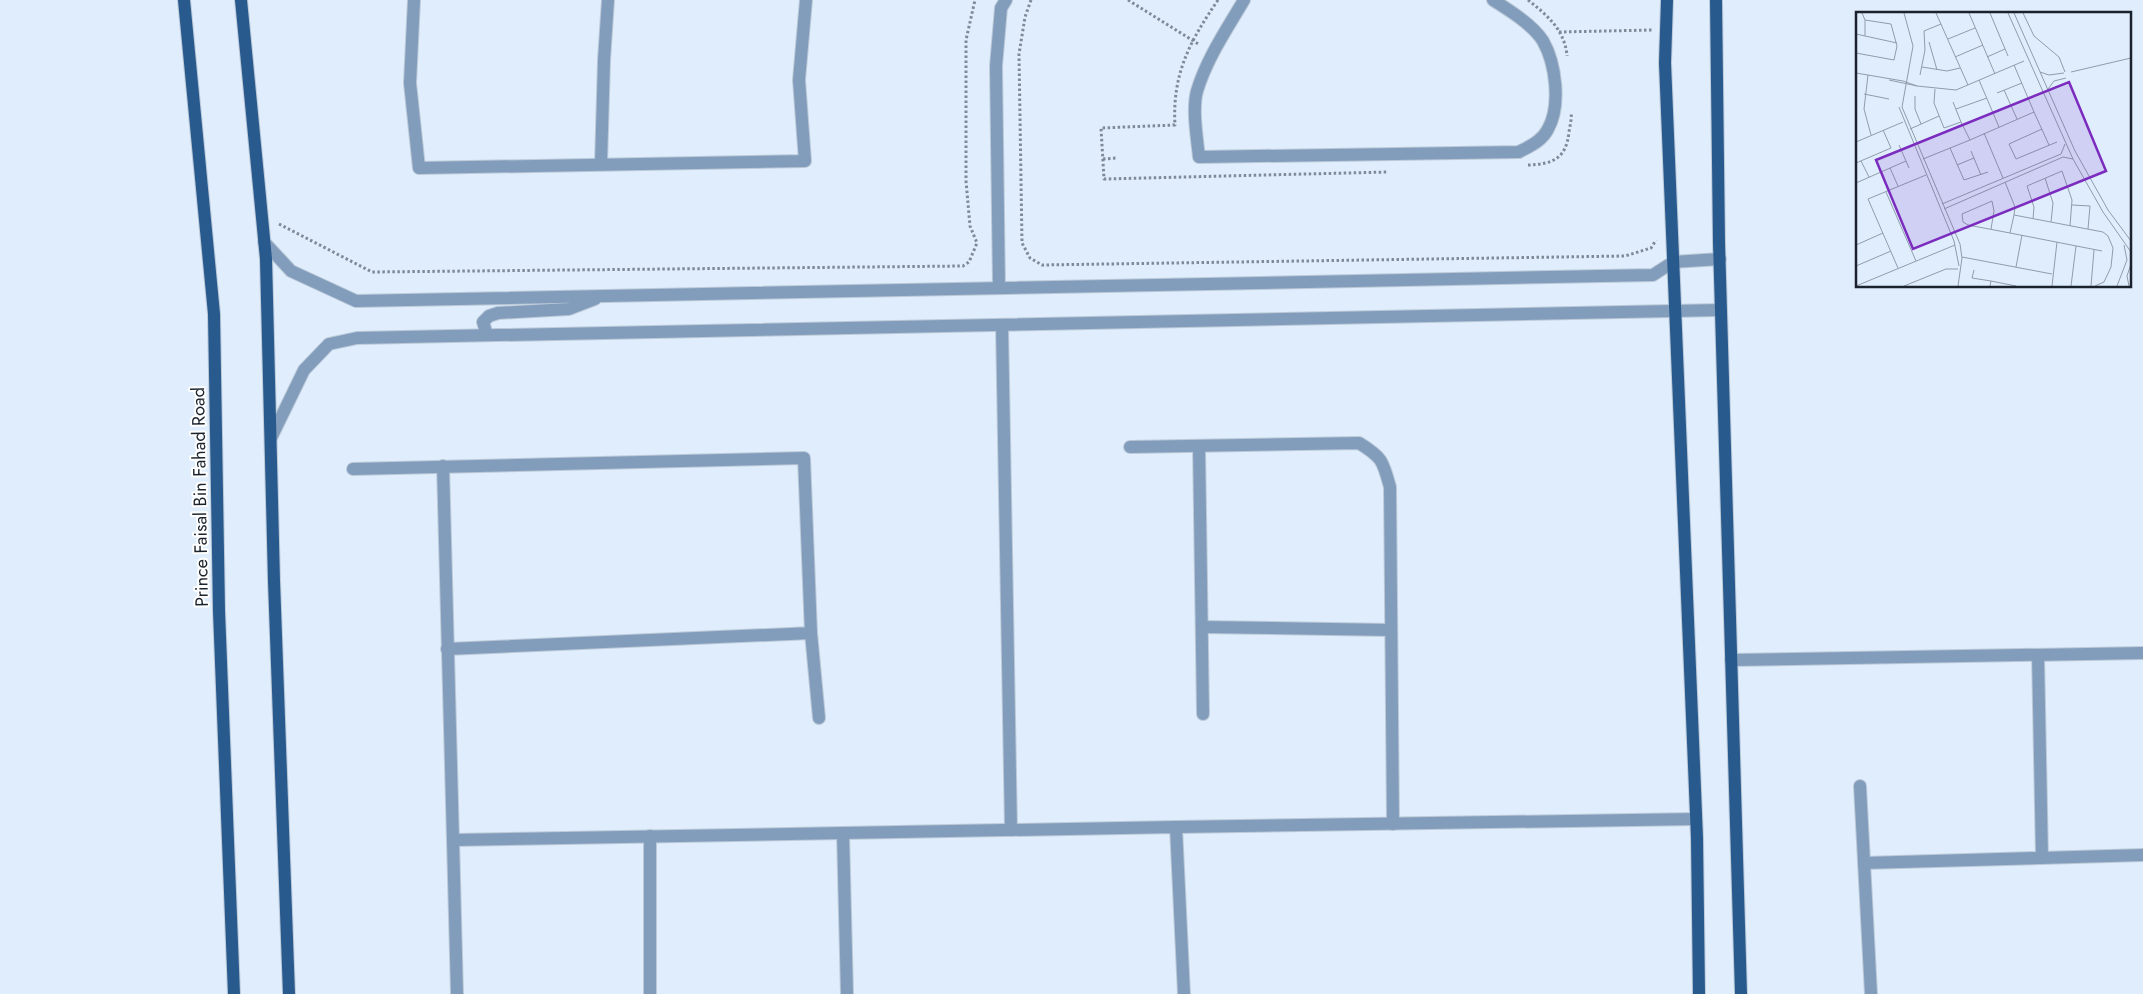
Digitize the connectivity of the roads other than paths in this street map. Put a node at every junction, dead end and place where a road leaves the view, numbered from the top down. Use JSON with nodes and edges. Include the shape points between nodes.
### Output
{"nodes":[{"id":1,"x":184,"y":0,"type":"edge"},
{"id":2,"x":242,"y":0,"type":"edge"},
{"id":3,"x":414,"y":0,"type":"edge"},
{"id":4,"x":608,"y":0,"type":"edge"},
{"id":5,"x":806,"y":0,"type":"edge"},
{"id":6,"x":1006,"y":0,"type":"edge"},
{"id":7,"x":1244,"y":0,"type":"edge"},
{"id":8,"x":1493,"y":0,"type":"edge"},
{"id":9,"x":1667,"y":0,"type":"edge"},
{"id":10,"x":1716,"y":0,"type":"edge"},
{"id":11,"x":602,"y":164,"type":"junction"},
{"id":12,"x":264,"y":242,"type":"junction"},
{"id":13,"x":1720,"y":260,"type":"junction"},
{"id":14,"x":1674,"y":262,"type":"junction"},
{"id":15,"x":999,"y":288,"type":"junction"},
{"id":16,"x":604,"y":296,"type":"junction"},
{"id":17,"x":1721,"y":310,"type":"junction"},
{"id":18,"x":1676,"y":312,"type":"junction"},
{"id":19,"x":1002,"y":325,"type":"junction"},
{"id":20,"x":487,"y":335,"type":"junction"},
{"id":21,"x":270,"y":438,"type":"junction"},
{"id":22,"x":1130,"y":446,"type":"dead end"},
{"id":23,"x":1200,"y":446,"type":"junction"},
{"id":24,"x":443,"y":466,"type":"junction"},
{"id":25,"x":353,"y":469,"type":"dead end"},
{"id":26,"x":1202,"y":627,"type":"junction"},
{"id":27,"x":1391,"y":630,"type":"junction"},
{"id":28,"x":811,"y":633,"type":"junction"},
{"id":29,"x":448,"y":649,"type":"junction"},
{"id":30,"x":2143,"y":653,"type":"edge"},
{"id":31,"x":2038,"y":655,"type":"junction"},
{"id":32,"x":1731,"y":660,"type":"junction"},
{"id":33,"x":1203,"y":714,"type":"dead end"},
{"id":34,"x":819,"y":718,"type":"dead end"},
{"id":35,"x":1860,"y":786,"type":"dead end"},
{"id":36,"x":1696,"y":819,"type":"junction"},
{"id":37,"x":1393,"y":824,"type":"junction"},
{"id":38,"x":1176,"y":827,"type":"junction"},
{"id":39,"x":1011,"y":830,"type":"junction"},
{"id":40,"x":843,"y":833,"type":"junction"},
{"id":41,"x":650,"y":836,"type":"junction"},
{"id":42,"x":453,"y":840,"type":"junction"},
{"id":43,"x":2143,"y":855,"type":"edge"},
{"id":44,"x":2042,"y":858,"type":"junction"},
{"id":45,"x":1864,"y":863,"type":"junction"},
{"id":46,"x":234,"y":994,"type":"edge"},
{"id":47,"x":289,"y":994,"type":"edge"},
{"id":48,"x":457,"y":994,"type":"edge"},
{"id":49,"x":650,"y":994,"type":"edge"},
{"id":50,"x":847,"y":994,"type":"edge"},
{"id":51,"x":1184,"y":994,"type":"edge"},
{"id":52,"x":1699,"y":994,"type":"edge"},
{"id":53,"x":1741,"y":994,"type":"edge"},
{"id":54,"x":1871,"y":994,"type":"edge"}],
"edges":[{"from":1,"to":46,"type":"main road","name":"Prince Faisal Bin Fahad Road","via":[[214,314],[219,611]]},
{"from":2,"to":12,"type":"main road"},
{"from":3,"to":11,"type":"street","via":[[410,83],[419,168]]},
{"from":4,"to":11,"type":"street"},
{"from":5,"to":11,"type":"street","via":[[799,80],[805,160]]},
{"from":6,"to":15,"type":"street","via":[[1002,8],[996,66]]},
{"from":7,"to":8,"type":"street","via":[[1213,53],[1197,92],[1195,128],[1199,157],[1518,152],[1536,143],[1548,130],[1555,112],[1554,68],[1542,40],[1518,16]]},
{"from":9,"to":14,"type":"main road","via":[[1665,63]]},
{"from":10,"to":13,"type":"main road"},
{"from":12,"to":16,"type":"street","via":[[291,270],[356,300]]},
{"from":12,"to":21,"type":"main road"},
{"from":13,"to":14,"type":"street"},
{"from":13,"to":17,"type":"main road"},
{"from":14,"to":15,"type":"street","via":[[1653,275]]},
{"from":14,"to":18,"type":"main road"},
{"from":15,"to":16,"type":"street"},
{"from":16,"to":20,"type":"street","via":[[569,309],[498,313],[483,322]]},
{"from":17,"to":18,"type":"street"},
{"from":17,"to":32,"type":"main road"},
{"from":18,"to":19,"type":"street"},
{"from":18,"to":36,"type":"main road"},
{"from":19,"to":20,"type":"street"},
{"from":19,"to":39,"type":"street"},
{"from":20,"to":21,"type":"street","via":[[357,338],[329,344],[304,370]]},
{"from":21,"to":47,"type":"main road"},
{"from":22,"to":23,"type":"street"},
{"from":23,"to":26,"type":"street"},
{"from":23,"to":27,"type":"street","via":[[1359,443],[1374,452],[1383,463],[1390,487]]},
{"from":24,"to":25,"type":"street"},
{"from":24,"to":28,"type":"street","via":[[804,458]]},
{"from":24,"to":29,"type":"street"},
{"from":26,"to":27,"type":"street"},
{"from":26,"to":33,"type":"street"},
{"from":27,"to":37,"type":"street"},
{"from":28,"to":29,"type":"street"},
{"from":28,"to":34,"type":"street"},
{"from":29,"to":42,"type":"street"},
{"from":30,"to":31,"type":"street"},
{"from":31,"to":32,"type":"street"},
{"from":31,"to":44,"type":"street"},
{"from":32,"to":53,"type":"main road"},
{"from":35,"to":45,"type":"street"},
{"from":36,"to":37,"type":"street"},
{"from":36,"to":52,"type":"main road"},
{"from":37,"to":38,"type":"street"},
{"from":38,"to":39,"type":"street"},
{"from":38,"to":51,"type":"street"},
{"from":39,"to":40,"type":"street"},
{"from":40,"to":41,"type":"street"},
{"from":40,"to":50,"type":"street"},
{"from":41,"to":42,"type":"street"},
{"from":41,"to":49,"type":"street"},
{"from":42,"to":48,"type":"street"},
{"from":43,"to":44,"type":"street"},
{"from":44,"to":45,"type":"street"},
{"from":45,"to":54,"type":"street"}]}
